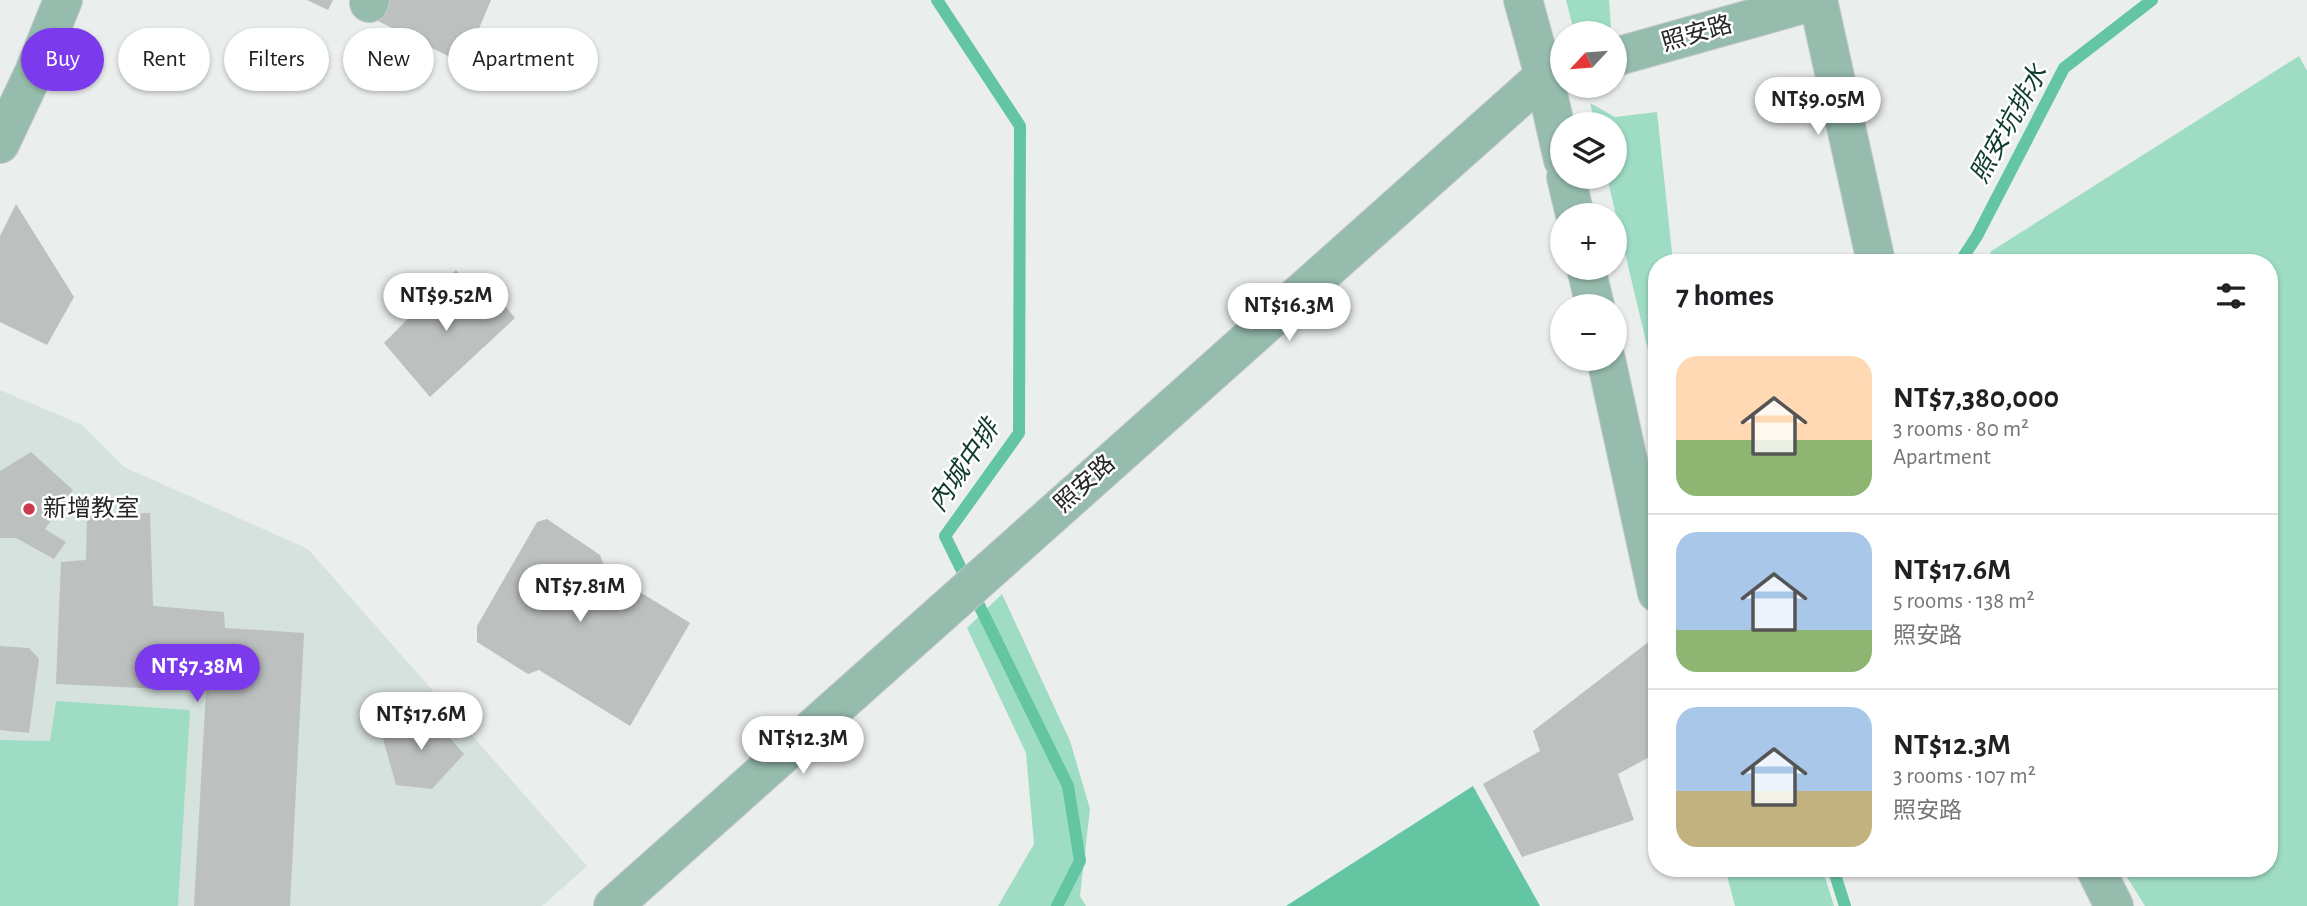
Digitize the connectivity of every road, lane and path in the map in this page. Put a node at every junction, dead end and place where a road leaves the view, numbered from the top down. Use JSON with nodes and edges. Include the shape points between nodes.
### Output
{"nodes":[{"id":1,"x":63,"y":0,"type":"edge"},
{"id":2,"x":1523,"y":0,"type":"edge"},
{"id":3,"x":1818,"y":0,"type":"edge"},
{"id":4,"x":1628,"y":53,"type":"edge"},
{"id":5,"x":1550,"y":64,"type":"edge"},
{"id":6,"x":1550,"y":78,"type":"edge"},
{"id":7,"x":0,"y":144,"type":"edge"},
{"id":8,"x":1874,"y":254,"type":"edge"},
{"id":9,"x":1609,"y":371,"type":"edge"},
{"id":10,"x":1648,"y":552,"type":"edge"},
{"id":11,"x":2100,"y":877,"type":"edge"},
{"id":12,"x":613,"y":906,"type":"edge"},
{"id":13,"x":2114,"y":906,"type":"edge"}],
"edges":[{"from":1,"to":7,"type":"street"},
{"from":2,"to":5,"type":"street"},
{"from":3,"to":4,"type":"street","name":"照安路"},
{"from":3,"to":8,"type":"street"},
{"from":6,"to":12,"type":"street","name":"照安路"},
{"from":9,"to":10,"type":"street"},
{"from":11,"to":13,"type":"street"}]}
